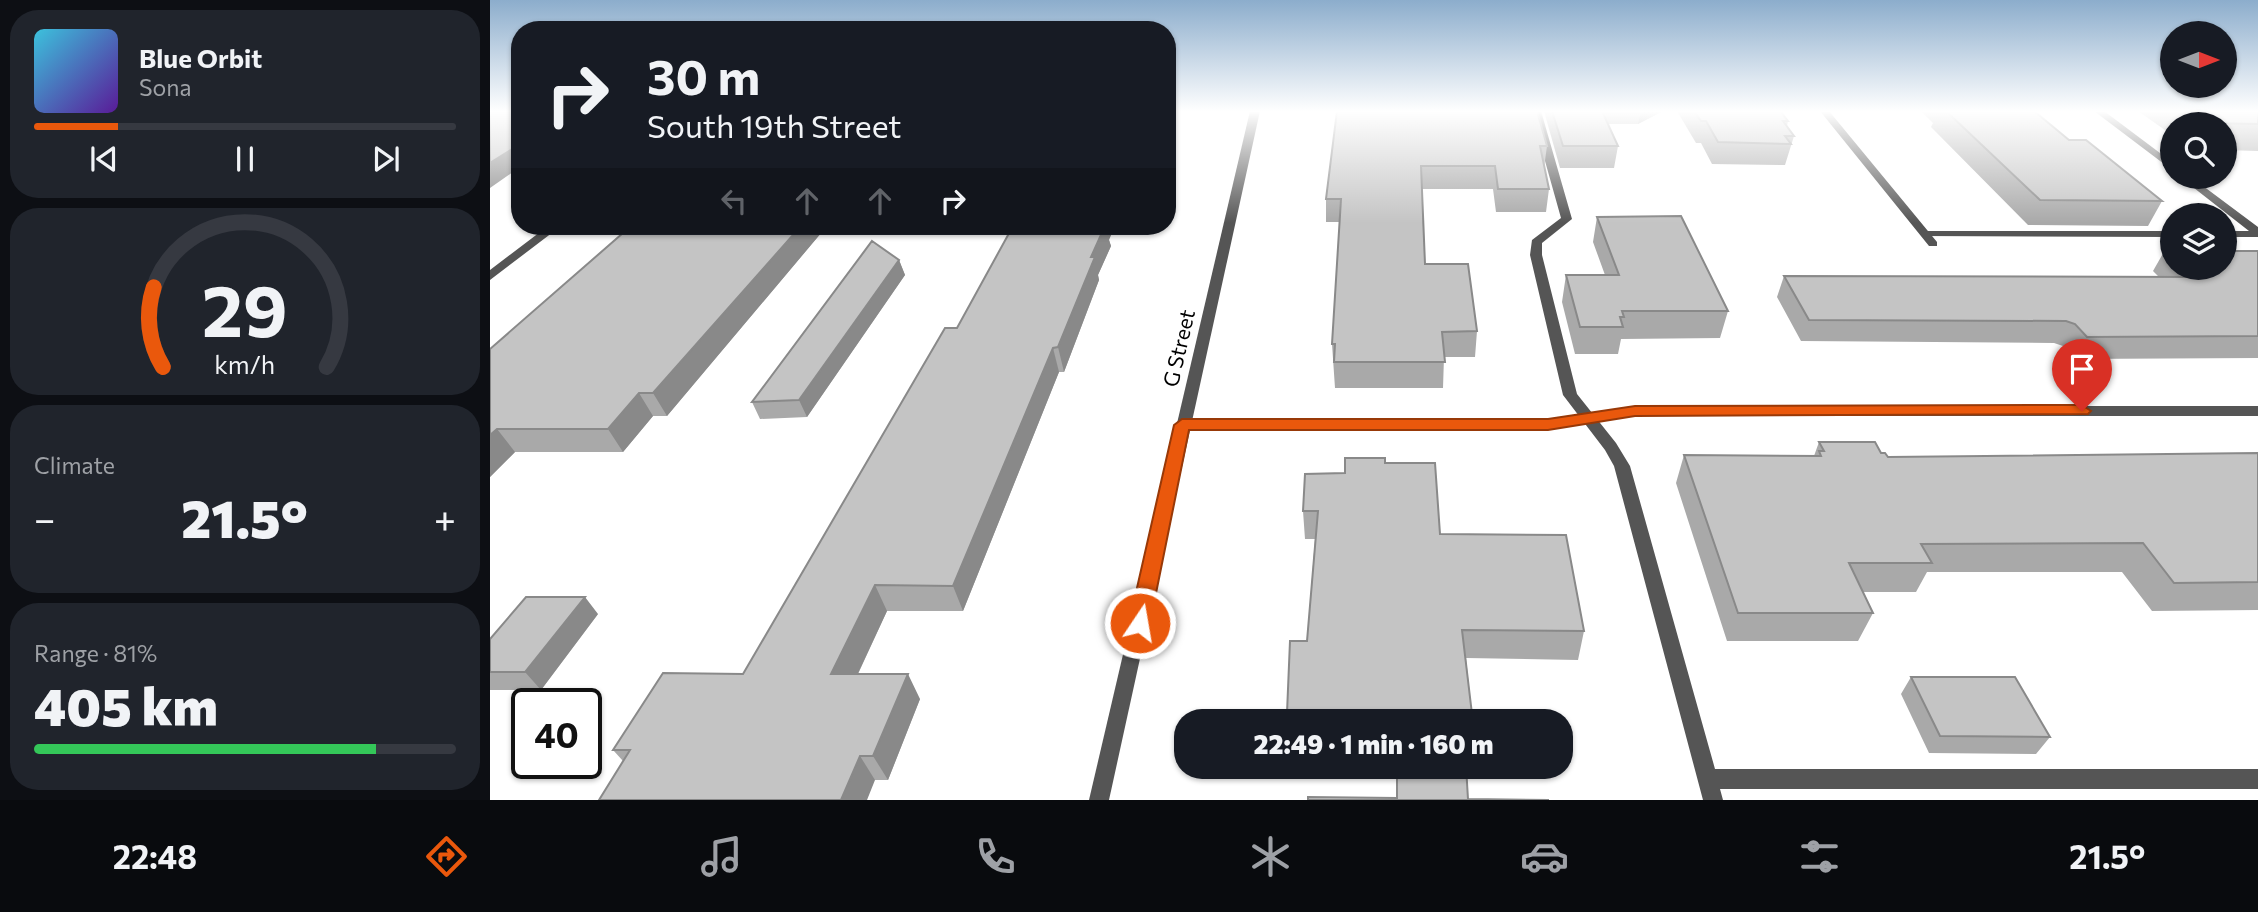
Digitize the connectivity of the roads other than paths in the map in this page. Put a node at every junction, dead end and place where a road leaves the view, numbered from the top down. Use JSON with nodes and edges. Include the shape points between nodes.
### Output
{"nodes":[{"id":1,"x":1246,"y":148,"type":"edge"},
{"id":2,"x":1547,"y":148,"type":"edge"},
{"id":3,"x":1855,"y":148,"type":"edge"},
{"id":4,"x":2201,"y":189,"type":"edge"},
{"id":5,"x":2258,"y":233,"type":"edge"},
{"id":6,"x":2160,"y":234,"type":"edge"},
{"id":7,"x":2237,"y":234,"type":"edge"},
{"id":8,"x":543,"y":235,"type":"edge"},
{"id":9,"x":490,"y":276,"type":"edge"},
{"id":10,"x":2258,"y":411,"type":"edge"},
{"id":11,"x":1589,"y":419,"type":"junction"},
{"id":12,"x":1182,"y":425,"type":"junction"},
{"id":13,"x":1707,"y":779,"type":"junction"},
{"id":14,"x":2258,"y":779,"type":"edge"},
{"id":15,"x":1099,"y":800,"type":"edge"},
{"id":16,"x":1713,"y":800,"type":"edge"}],
"edges":[{"from":1,"to":12,"type":"street","name":"G Street"},
{"from":2,"to":11,"type":"street","via":[[1567,219],[1536,242],[1536,255],[1570,395]]},
{"from":3,"to":6,"type":"street","via":[[1929,239]]},
{"from":4,"to":5,"type":"street"},
{"from":5,"to":7,"type":"street"},
{"from":8,"to":9,"type":"street"},
{"from":10,"to":11,"type":"street","via":[[1635,411]]},
{"from":11,"to":12,"type":"street","via":[[1548,425]]},
{"from":11,"to":13,"type":"street","via":[[1622,466]]},
{"from":12,"to":15,"type":"street","name":"G Street"},
{"from":13,"to":14,"type":"street"},
{"from":13,"to":16,"type":"street"}]}
